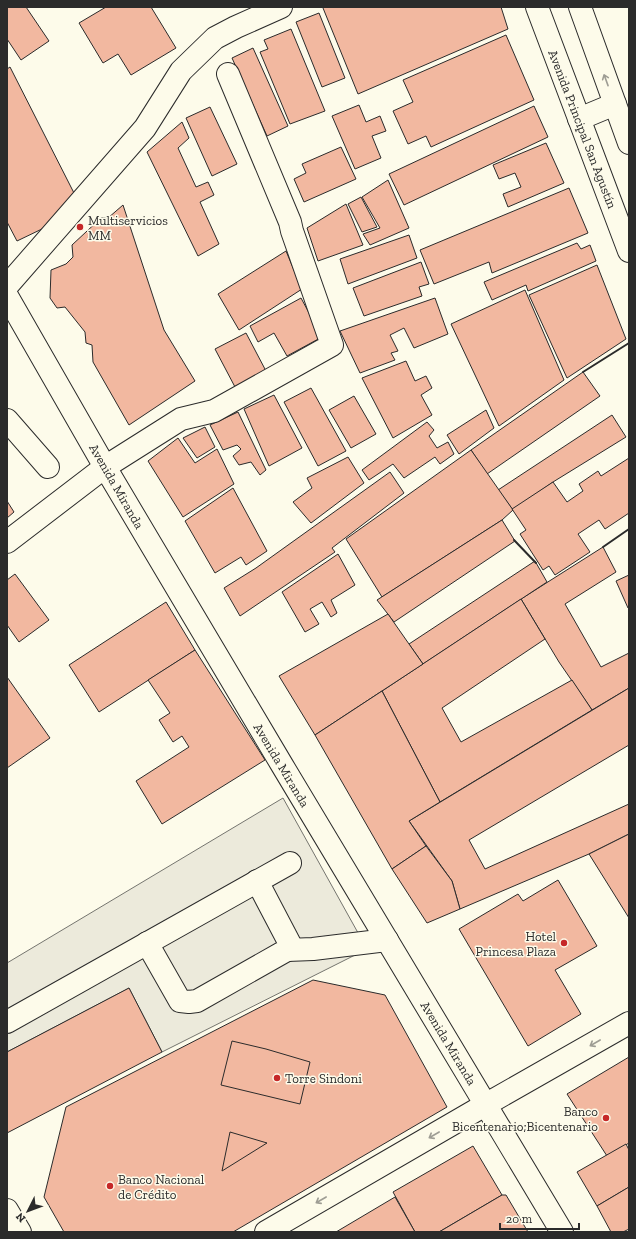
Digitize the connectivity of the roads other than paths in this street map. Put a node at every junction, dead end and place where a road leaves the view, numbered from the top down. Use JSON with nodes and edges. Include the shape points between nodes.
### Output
{"nodes":[{"id":1,"x":281,"y":7,"type":"edge"},
{"id":2,"x":537,"y":7,"type":"edge"},
{"id":3,"x":580,"y":7,"type":"edge"},
{"id":4,"x":228,"y":74,"type":"dead end"},
{"id":5,"x":615,"y":104,"type":"junction"},
{"id":6,"x":579,"y":119,"type":"junction"},
{"id":7,"x":629,"y":143,"type":"edge"},
{"id":8,"x":629,"y":250,"type":"edge"},
{"id":9,"x":8,"y":298,"type":"edge"},
{"id":10,"x":7,"y":420,"type":"edge"},
{"id":11,"x":48,"y":467,"type":"dead end"},
{"id":12,"x":105,"y":467,"type":"junction"},
{"id":13,"x":7,"y":542,"type":"edge"},
{"id":14,"x":290,"y":863,"type":"dead end"},
{"id":15,"x":257,"y":881,"type":"junction"},
{"id":16,"x":387,"y":940,"type":"junction"},
{"id":17,"x":147,"y":943,"type":"junction"},
{"id":18,"x":287,"y":950,"type":"junction"},
{"id":19,"x":7,"y":1022,"type":"edge"},
{"id":20,"x":629,"y":1023,"type":"edge"},
{"id":21,"x":485,"y":1105,"type":"junction"},
{"id":22,"x":7,"y":1210,"type":"edge"},
{"id":23,"x":20,"y":1232,"type":"edge"},
{"id":24,"x":266,"y":1232,"type":"edge"},
{"id":25,"x":562,"y":1232,"type":"edge"}],
"edges":[{"from":1,"to":9,"type":"street","via":[[215,38],[181,71],[144,128]]},
{"from":2,"to":6,"type":"street","name":"Avenida Principal San Agustín"},
{"from":5,"to":3,"type":"street","one_way":true},
{"from":4,"to":12,"type":"street","via":[[290,222],[332,345],[214,411],[181,419]]},
{"from":5,"to":6,"type":"street"},
{"from":5,"to":7,"type":"street"},
{"from":6,"to":8,"type":"street","name":"Avenida Principal San Agustín"},
{"from":9,"to":12,"type":"street","name":"Avenida Miranda"},
{"from":10,"to":11,"type":"street"},
{"from":12,"to":13,"type":"street"},
{"from":12,"to":16,"type":"street","name":"Avenida Miranda"},
{"from":14,"to":15,"type":"street"},
{"from":15,"to":17,"type":"street"},
{"from":15,"to":18,"type":"street","via":[[288,938],[290,944]]},
{"from":16,"to":18,"type":"street"},
{"from":16,"to":21,"type":"street","name":"Avenida Miranda"},
{"from":17,"to":18,"type":"street","via":[[180,1001],[189,1002],[197,1001]]},
{"from":17,"to":19,"type":"street"},
{"from":20,"to":21,"type":"street","one_way":true},
{"from":21,"to":24,"type":"street","one_way":true},
{"from":21,"to":25,"type":"street","name":"Avenida Miranda"},
{"from":22,"to":23,"type":"street"}]}
